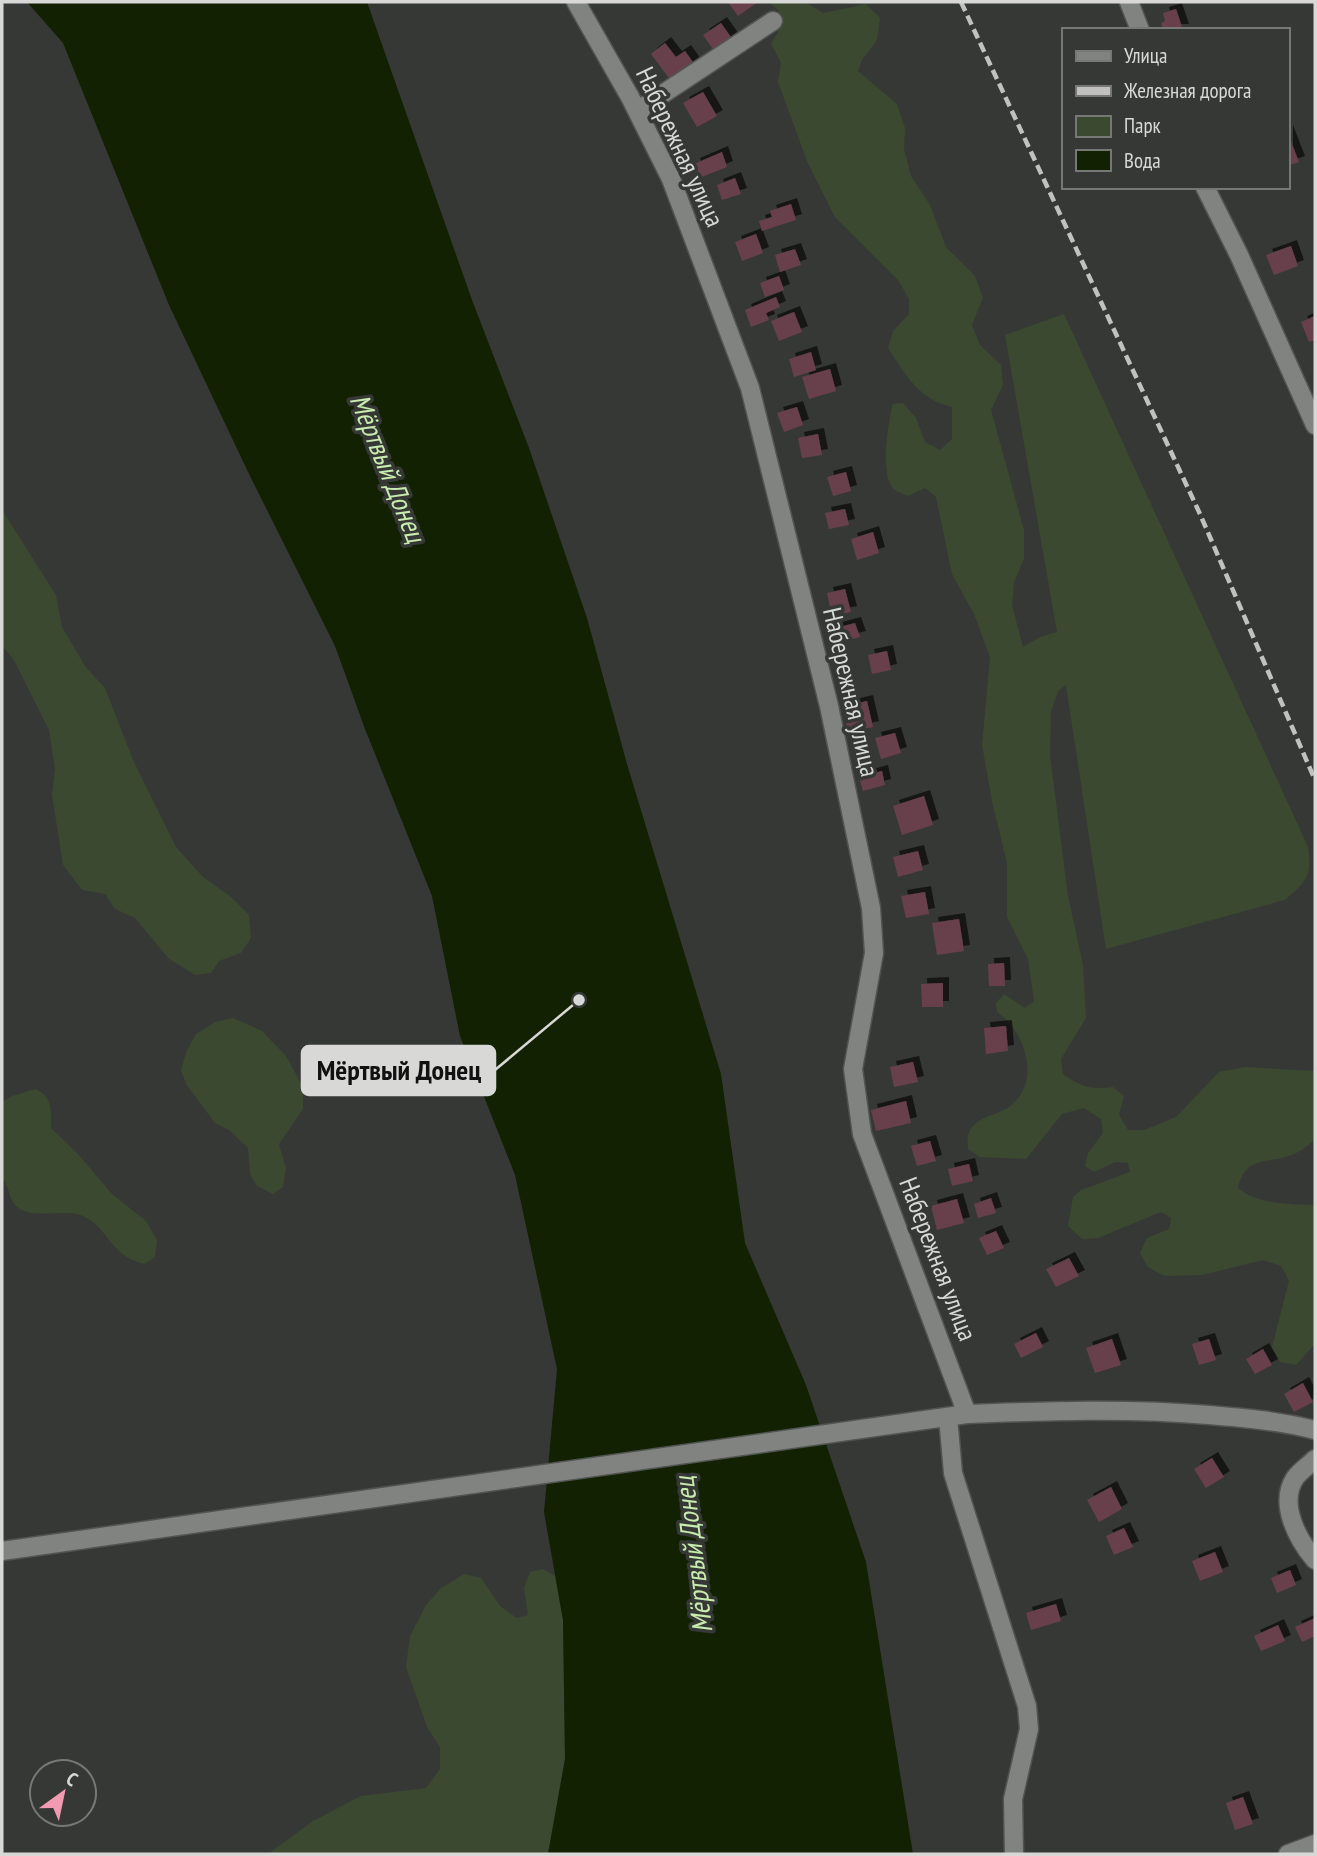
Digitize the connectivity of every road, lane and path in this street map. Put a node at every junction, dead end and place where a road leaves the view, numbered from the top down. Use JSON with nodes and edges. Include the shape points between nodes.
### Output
{"nodes":[{"id":1,"x":576,"y":2,"type":"edge"},
{"id":2,"x":1129,"y":2,"type":"edge"},
{"id":3,"x":773,"y":21,"type":"dead end"},
{"id":4,"x":1139,"y":28,"type":"edge"},
{"id":5,"x":637,"y":111,"type":"junction"},
{"id":6,"x":1206,"y":189,"type":"edge"},
{"id":7,"x":1315,"y":425,"type":"edge"},
{"id":8,"x":967,"y":1414,"type":"junction"},
{"id":9,"x":948,"y":1417,"type":"junction"},
{"id":10,"x":1315,"y":1430,"type":"edge"},
{"id":11,"x":1315,"y":1459,"type":"edge"},
{"id":12,"x":2,"y":1551,"type":"edge"},
{"id":13,"x":1315,"y":1560,"type":"edge"},
{"id":14,"x":1315,"y":1844,"type":"edge"},
{"id":15,"x":1014,"y":1854,"type":"edge"},
{"id":16,"x":1288,"y":1854,"type":"edge"}],
"edges":[{"from":1,"to":5,"type":"street","name":"Набережная улица"},
{"from":2,"to":4,"type":"street"},
{"from":3,"to":5,"type":"street"},
{"from":5,"to":8,"type":"street","name":"Набережная улица","via":[[671,179],[750,388],[830,706],[872,908],[874,953],[853,1069],[862,1134]]},
{"from":6,"to":7,"type":"street"},
{"from":8,"to":9,"type":"street"},
{"from":8,"to":10,"type":"street","via":[[1092,1409],[1173,1412],[1261,1419]]},
{"from":9,"to":12,"type":"street"},
{"from":9,"to":15,"type":"street","via":[[953,1473],[1027,1706],[1029,1728],[1013,1799]]},
{"from":11,"to":13,"type":"street","via":[[1295,1477],[1287,1495],[1291,1518]]},
{"from":14,"to":16,"type":"street"}]}
